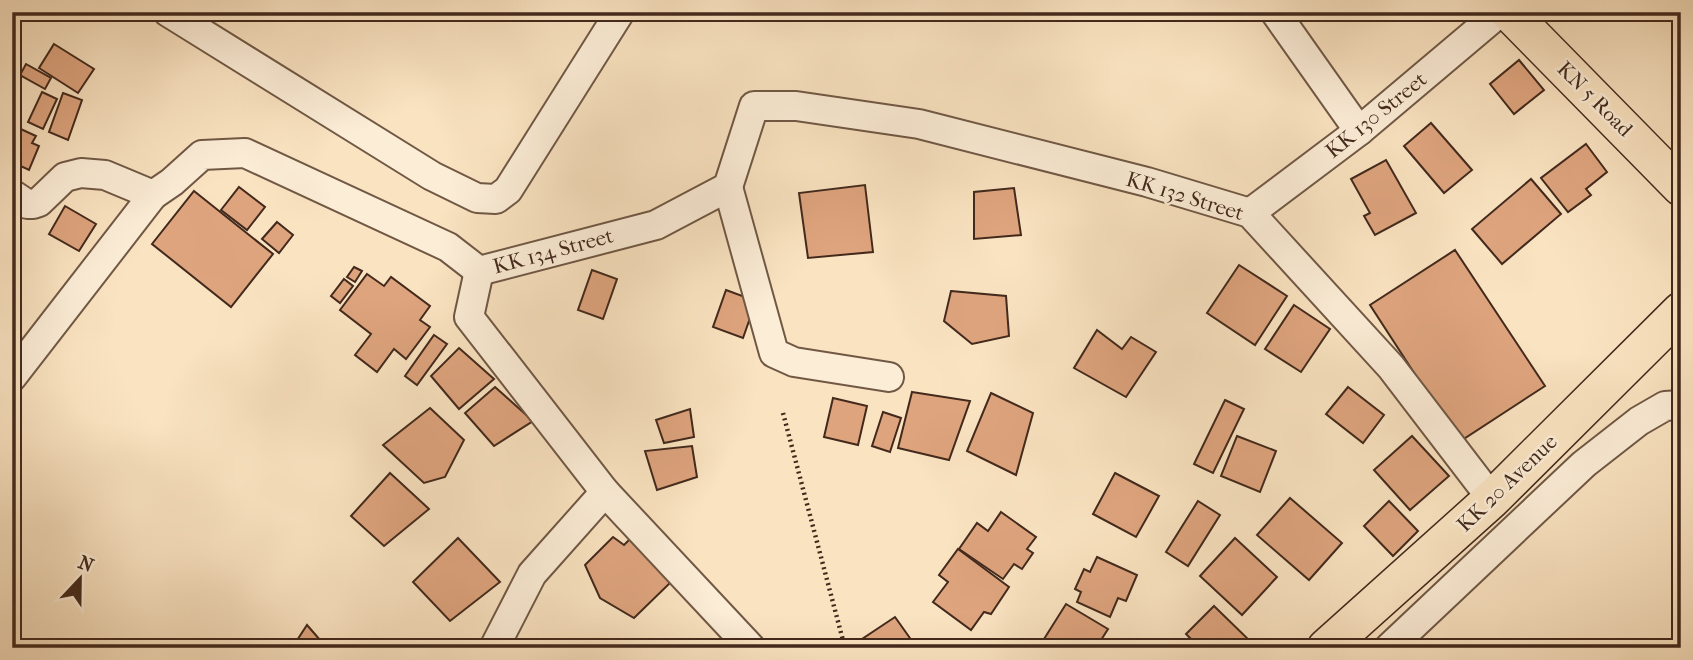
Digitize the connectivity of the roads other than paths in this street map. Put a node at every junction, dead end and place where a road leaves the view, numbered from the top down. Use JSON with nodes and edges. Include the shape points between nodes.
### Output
{"nodes":[{"id":1,"x":168,"y":12,"type":"edge"},
{"id":2,"x":620,"y":12,"type":"edge"},
{"id":3,"x":1275,"y":12,"type":"edge"},
{"id":4,"x":1500,"y":12,"type":"edge"},
{"id":5,"x":1509,"y":12,"type":"edge"},
{"id":6,"x":1359,"y":131,"type":"junction"},
{"id":7,"x":728,"y":187,"type":"junction"},
{"id":8,"x":1681,"y":187,"type":"edge"},
{"id":9,"x":153,"y":195,"type":"junction"},
{"id":10,"x":17,"y":207,"type":"edge"},
{"id":11,"x":1250,"y":213,"type":"junction"},
{"id":12,"x":479,"y":271,"type":"junction"},
{"id":13,"x":1681,"y":311,"type":"edge"},
{"id":14,"x":12,"y":377,"type":"edge"},
{"id":15,"x":889,"y":377,"type":"dead end"},
{"id":16,"x":1681,"y":405,"type":"edge"},
{"id":17,"x":604,"y":492,"type":"junction"},
{"id":18,"x":1492,"y":499,"type":"junction"},
{"id":19,"x":494,"y":648,"type":"edge"},
{"id":20,"x":751,"y":648,"type":"edge"},
{"id":21,"x":1326,"y":648,"type":"edge"},
{"id":22,"x":1389,"y":648,"type":"edge"}],
"edges":[{"from":1,"to":2,"type":"street","via":[[443,182],[477,198],[496,199],[508,190]]},
{"from":3,"to":6,"type":"street"},
{"from":4,"to":6,"type":"street","name":"KK 130 Street"},
{"from":5,"to":8,"type":"main road","name":"KN 5 Road"},
{"from":6,"to":11,"type":"street","name":"KK 130 Street"},
{"from":7,"to":11,"type":"street","name":"KK 132 Street","via":[[754,106],[796,106],[919,124]]},
{"from":7,"to":12,"type":"street","name":"KK 134 Street","via":[[656,225]]},
{"from":7,"to":15,"type":"street","via":[[774,354],[794,362]]},
{"from":9,"to":10,"type":"street","via":[[105,174],[81,173],[65,177],[39,202]]},
{"from":9,"to":12,"type":"street","name":"KK 134 Street","via":[[202,155],[245,153],[448,247]]},
{"from":9,"to":14,"type":"street","name":"KK 134 Street"},
{"from":11,"to":18,"type":"street","name":"KK 132 Street","via":[[1391,368]]},
{"from":12,"to":17,"type":"street","via":[[470,317]]},
{"from":13,"to":18,"type":"main road","name":"KK 20 Avenue"},
{"from":16,"to":22,"type":"street","via":[[1665,406],[1639,421],[1584,464]]},
{"from":17,"to":19,"type":"street","via":[[532,574]]},
{"from":17,"to":20,"type":"street"},
{"from":18,"to":21,"type":"main road","name":"KK 20 Avenue"}]}
